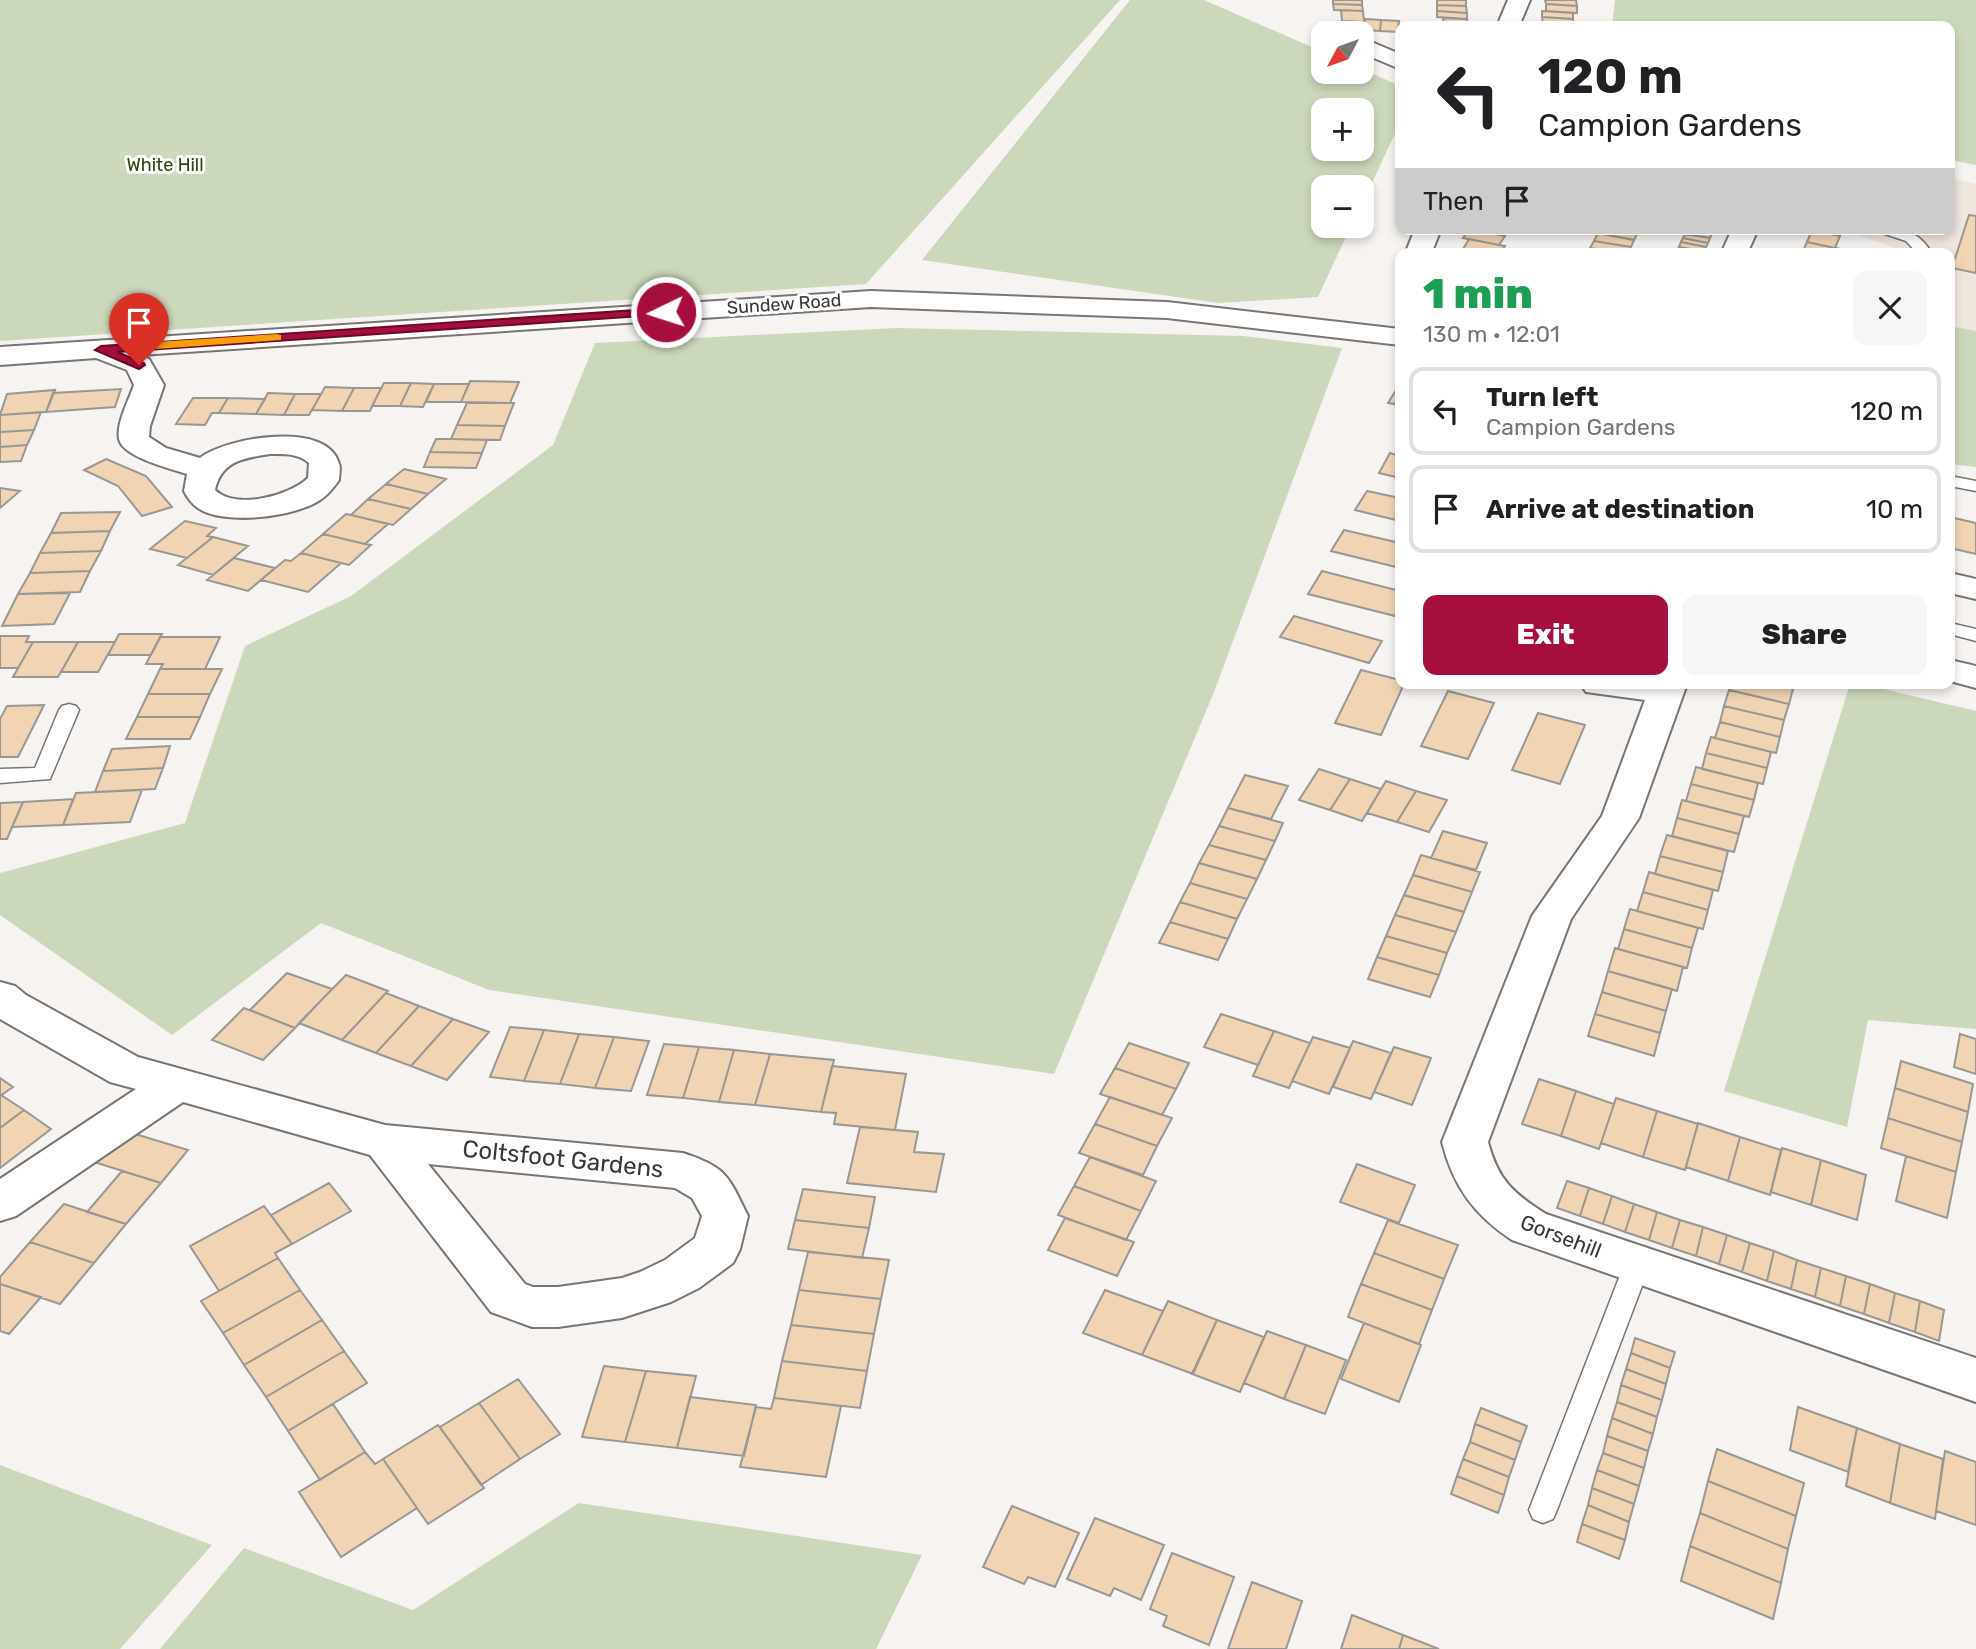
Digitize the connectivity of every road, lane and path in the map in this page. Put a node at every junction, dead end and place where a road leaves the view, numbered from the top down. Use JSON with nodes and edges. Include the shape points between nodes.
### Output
{"nodes":[{"id":1,"x":1519,"y":0,"type":"edge"},
{"id":2,"x":1510,"y":21,"type":"edge"},
{"id":3,"x":1374,"y":50,"type":"edge"},
{"id":4,"x":1395,"y":60,"type":"edge"},
{"id":5,"x":1908,"y":235,"type":"edge"},
{"id":6,"x":1923,"y":248,"type":"edge"},
{"id":7,"x":1395,"y":321,"type":"edge"},
{"id":8,"x":101,"y":350,"type":"junction"},
{"id":9,"x":0,"y":356,"type":"edge"},
{"id":10,"x":205,"y":470,"type":"dead end"},
{"id":11,"x":1955,"y":482,"type":"edge"},
{"id":12,"x":1976,"y":486,"type":"edge"},
{"id":13,"x":1955,"y":584,"type":"edge"},
{"id":14,"x":1976,"y":589,"type":"edge"},
{"id":15,"x":1955,"y":630,"type":"edge"},
{"id":16,"x":1976,"y":635,"type":"edge"},
{"id":17,"x":1955,"y":672,"type":"edge"},
{"id":18,"x":1976,"y":677,"type":"edge"},
{"id":19,"x":1667,"y":689,"type":"edge"},
{"id":20,"x":69,"y":710,"type":"dead end"},
{"id":21,"x":0,"y":776,"type":"edge"},
{"id":22,"x":0,"y":997,"type":"edge"},
{"id":23,"x":177,"y":1084,"type":"junction"},
{"id":24,"x":385,"y":1142,"type":"junction"},
{"id":25,"x":0,"y":1203,"type":"edge"},
{"id":26,"x":1637,"y":1265,"type":"junction"},
{"id":27,"x":1976,"y":1380,"type":"edge"},
{"id":28,"x":1543,"y":1510,"type":"dead end"}],
"edges":[{"from":1,"to":2,"type":"street"},
{"from":3,"to":4,"type":"street"},
{"from":5,"to":6,"type":"lane"},
{"from":7,"to":8,"type":"street","name":"Sundew Road","via":[[871,299]]},
{"from":8,"to":9,"type":"street","name":"Sundew Road"},
{"from":8,"to":10,"type":"street","via":[[139,365],[149,385],[134,441],[155,454]]},
{"from":11,"to":12,"type":"lane"},
{"from":13,"to":14,"type":"street"},
{"from":15,"to":16,"type":"lane"},
{"from":17,"to":18,"type":"street"},
{"from":19,"to":26,"type":"street","name":"Gorsehill","via":[[1620,818],[1552,916],[1465,1142],[1471,1170],[1482,1191],[1503,1211],[1529,1227]]},
{"from":20,"to":21,"type":"lane","via":[[43,775]]},
{"from":22,"to":23,"type":"street","name":"Coltsfoot Gardens","via":[[125,1070]]},
{"from":23,"to":24,"type":"street","name":"Coltsfoot Gardens"},
{"from":23,"to":25,"type":"street"},
{"from":24,"to":24,"type":"street","name":"Coltsfoot Gardens","via":[[683,1171],[709,1185],[725,1216],[716,1249],[654,1288],[622,1298],[532,1307],[508,1298]]},
{"from":26,"to":27,"type":"street","name":"Gorsehill"},
{"from":26,"to":28,"type":"lane"}]}
